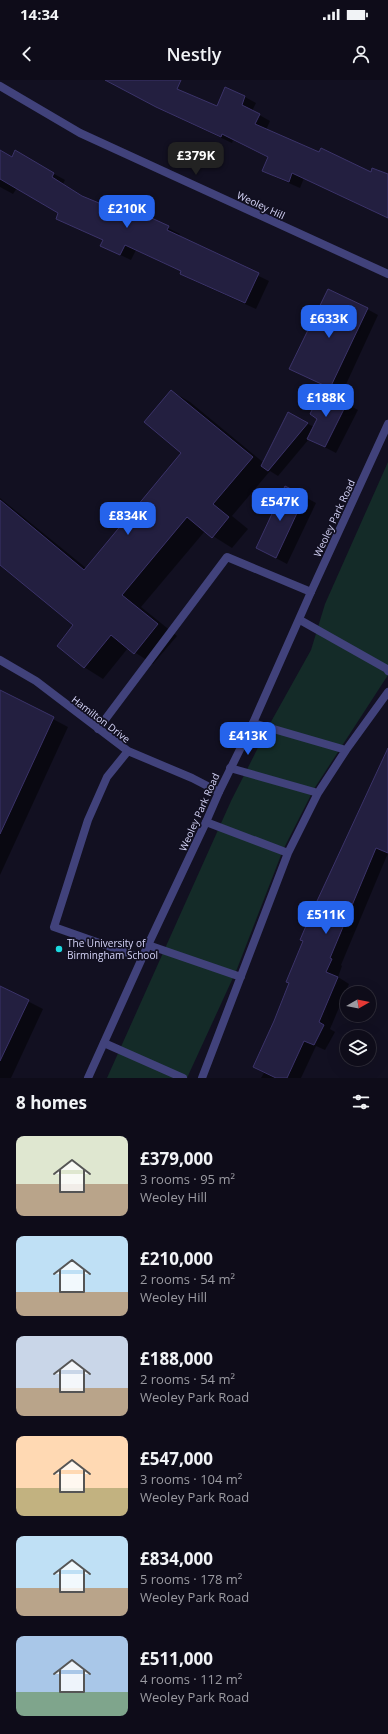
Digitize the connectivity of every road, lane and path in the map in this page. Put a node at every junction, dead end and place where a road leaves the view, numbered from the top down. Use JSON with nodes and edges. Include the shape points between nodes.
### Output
{"nodes":[{"id":1,"x":0,"y":86,"type":"edge"},
{"id":2,"x":388,"y":274,"type":"edge"},
{"id":3,"x":388,"y":424,"type":"edge"},
{"id":4,"x":311,"y":592,"type":"junction"},
{"id":5,"x":300,"y":620,"type":"junction"},
{"id":6,"x":0,"y":660,"type":"edge"},
{"id":7,"x":388,"y":671,"type":"edge"},
{"id":8,"x":388,"y":692,"type":"edge"},
{"id":9,"x":253,"y":723,"type":"junction"},
{"id":10,"x":98,"y":729,"type":"junction"},
{"id":11,"x":346,"y":750,"type":"junction"},
{"id":12,"x":128,"y":752,"type":"junction"},
{"id":13,"x":230,"y":768,"type":"junction"},
{"id":14,"x":219,"y":792,"type":"junction"},
{"id":15,"x":318,"y":793,"type":"junction"},
{"id":16,"x":206,"y":822,"type":"junction"},
{"id":17,"x":288,"y":853,"type":"junction"},
{"id":18,"x":148,"y":945,"type":"junction"},
{"id":19,"x":142,"y":958,"type":"junction"},
{"id":20,"x":241,"y":977,"type":"junction"},
{"id":21,"x":104,"y":1043,"type":"junction"},
{"id":22,"x":88,"y":1078,"type":"edge"},
{"id":23,"x":183,"y":1078,"type":"edge"},
{"id":24,"x":202,"y":1078,"type":"edge"}],
"edges":[{"from":1,"to":2,"type":"street","name":"Weoley Hill","via":[[80,133]]},
{"from":3,"to":4,"type":"street","name":"Weoley Park Road"},
{"from":4,"to":5,"type":"street","name":"Weoley Park Road"},
{"from":4,"to":10,"type":"street","via":[[227,557]]},
{"from":5,"to":7,"type":"street"},
{"from":5,"to":9,"type":"street","name":"Weoley Park Road"},
{"from":6,"to":10,"type":"street","name":"Hamilton Drive","via":[[36,682]]},
{"from":8,"to":11,"type":"street"},
{"from":9,"to":11,"type":"street"},
{"from":9,"to":13,"type":"street","name":"Weoley Park Road"},
{"from":10,"to":12,"type":"street","name":"Hamilton Drive"},
{"from":11,"to":15,"type":"street"},
{"from":12,"to":14,"type":"street","name":"Hamilton Drive"},
{"from":12,"to":19,"type":"street","via":[[107,777],[88,820],[54,927]]},
{"from":13,"to":14,"type":"street","name":"Weoley Park Road"},
{"from":13,"to":15,"type":"street"},
{"from":14,"to":16,"type":"street","name":"Weoley Park Road"},
{"from":15,"to":17,"type":"street"},
{"from":16,"to":17,"type":"street"},
{"from":16,"to":18,"type":"street","name":"Weoley Park Road"},
{"from":17,"to":20,"type":"street"},
{"from":18,"to":19,"type":"street","name":"Weoley Park Road"},
{"from":18,"to":20,"type":"street"},
{"from":19,"to":21,"type":"street","name":"Weoley Park Road"},
{"from":20,"to":24,"type":"street"},
{"from":21,"to":22,"type":"street","name":"Weoley Park Road"},
{"from":21,"to":23,"type":"street"}]}
